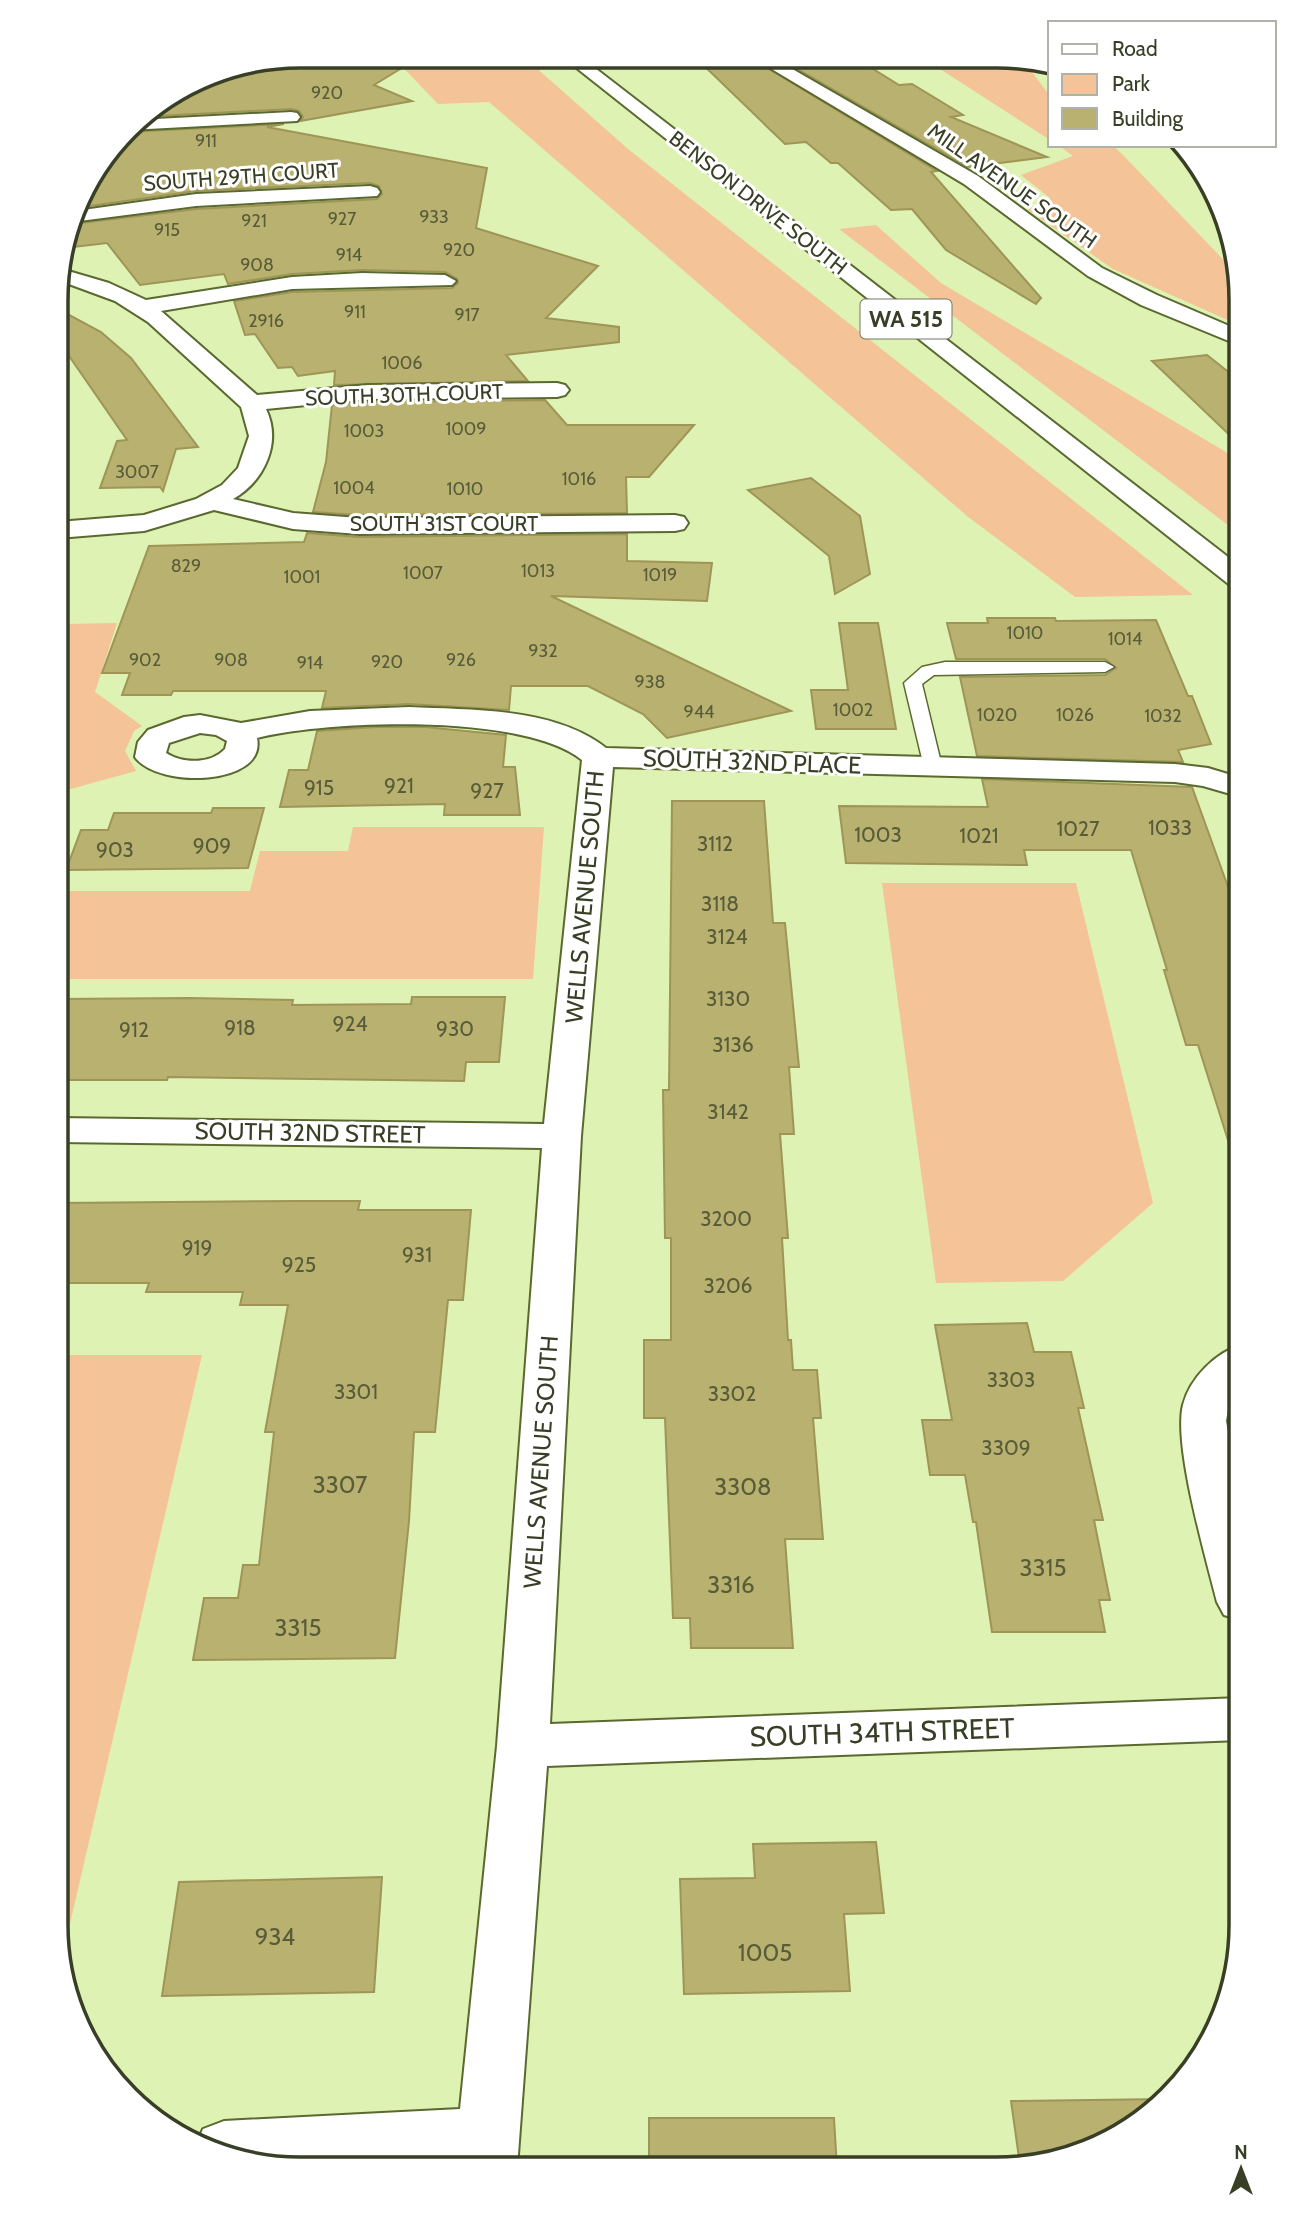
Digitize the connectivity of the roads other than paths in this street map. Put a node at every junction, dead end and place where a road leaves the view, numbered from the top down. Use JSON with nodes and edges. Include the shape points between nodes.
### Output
{"nodes":[{"id":1,"x":780,"y":68,"type":"edge"},
{"id":2,"x":586,"y":69,"type":"edge"},
{"id":3,"x":291,"y":117,"type":"dead end"},
{"id":4,"x":148,"y":125,"type":"edge"},
{"id":5,"x":370,"y":192,"type":"dead end"},
{"id":6,"x":85,"y":216,"type":"edge"},
{"id":7,"x":70,"y":277,"type":"edge"},
{"id":8,"x":445,"y":281,"type":"dead end"},
{"id":9,"x":142,"y":307,"type":"junction"},
{"id":10,"x":1229,"y":334,"type":"edge"},
{"id":11,"x":557,"y":390,"type":"dead end"},
{"id":12,"x":251,"y":403,"type":"junction"},
{"id":13,"x":215,"y":503,"type":"junction"},
{"id":14,"x":675,"y":523,"type":"dead end"},
{"id":15,"x":68,"y":529,"type":"edge"},
{"id":16,"x":1229,"y":571,"type":"edge"},
{"id":17,"x":1105,"y":667,"type":"dead end"},
{"id":18,"x":238,"y":733,"type":"dead end"},
{"id":19,"x":598,"y":757,"type":"junction"},
{"id":20,"x":933,"y":767,"type":"junction"},
{"id":21,"x":1229,"y":784,"type":"edge"},
{"id":22,"x":68,"y":1130,"type":"edge"},
{"id":23,"x":562,"y":1136,"type":"junction"},
{"id":24,"x":1228,"y":1370,"type":"edge"},
{"id":25,"x":1228,"y":1545,"type":"edge"},
{"id":26,"x":1228,"y":1719,"type":"edge"},
{"id":27,"x":523,"y":1746,"type":"junction"},
{"id":28,"x":238,"y":2148,"type":"edge"},
{"id":29,"x":487,"y":2152,"type":"edge"}],
"edges":[{"from":1,"to":10,"type":"street","name":"MILL AVENUE SOUTH","via":[[971,180],[1095,272]]},
{"from":2,"to":16,"type":"street","name":"BENSON DRIVE SOUTH","number":"WA 515"},
{"from":3,"to":4,"type":"street"},
{"from":5,"to":6,"type":"street","name":"SOUTH 29TH COURT","via":[[196,200]]},
{"from":7,"to":9,"type":"street"},
{"from":8,"to":9,"type":"street","via":[[292,283]]},
{"from":9,"to":12,"type":"street"},
{"from":11,"to":12,"type":"street","name":"SOUTH 30TH COURT","via":[[368,392]]},
{"from":12,"to":13,"type":"street","via":[[262,435],[258,457]]},
{"from":13,"to":14,"type":"street","name":"SOUTH 31ST COURT","via":[[293,521],[359,526]]},
{"from":13,"to":15,"type":"street","via":[[134,523]]},
{"from":17,"to":20,"type":"lane","via":[[945,667],[928,671],[913,683]]},
{"from":18,"to":19,"type":"street","via":[[297,720],[497,720],[577,741]]},
{"from":19,"to":20,"type":"street","name":"SOUTH 32ND PLACE"},
{"from":19,"to":23,"type":"street","name":"WELLS AVENUE SOUTH"},
{"from":20,"to":21,"type":"street","name":"SOUTH 32ND PLACE","via":[[1175,774]]},
{"from":22,"to":23,"type":"street","name":"SOUTH 32ND STREET"},
{"from":23,"to":27,"type":"street","name":"WELLS AVENUE SOUTH"},
{"from":24,"to":25,"type":"street","via":[[1204,1408],[1206,1447]]},
{"from":26,"to":27,"type":"street","name":"SOUTH 34TH STREET"},
{"from":27,"to":29,"type":"street","name":"WELLS AVENUE SOUTH"},
{"from":28,"to":29,"type":"street"}]}
